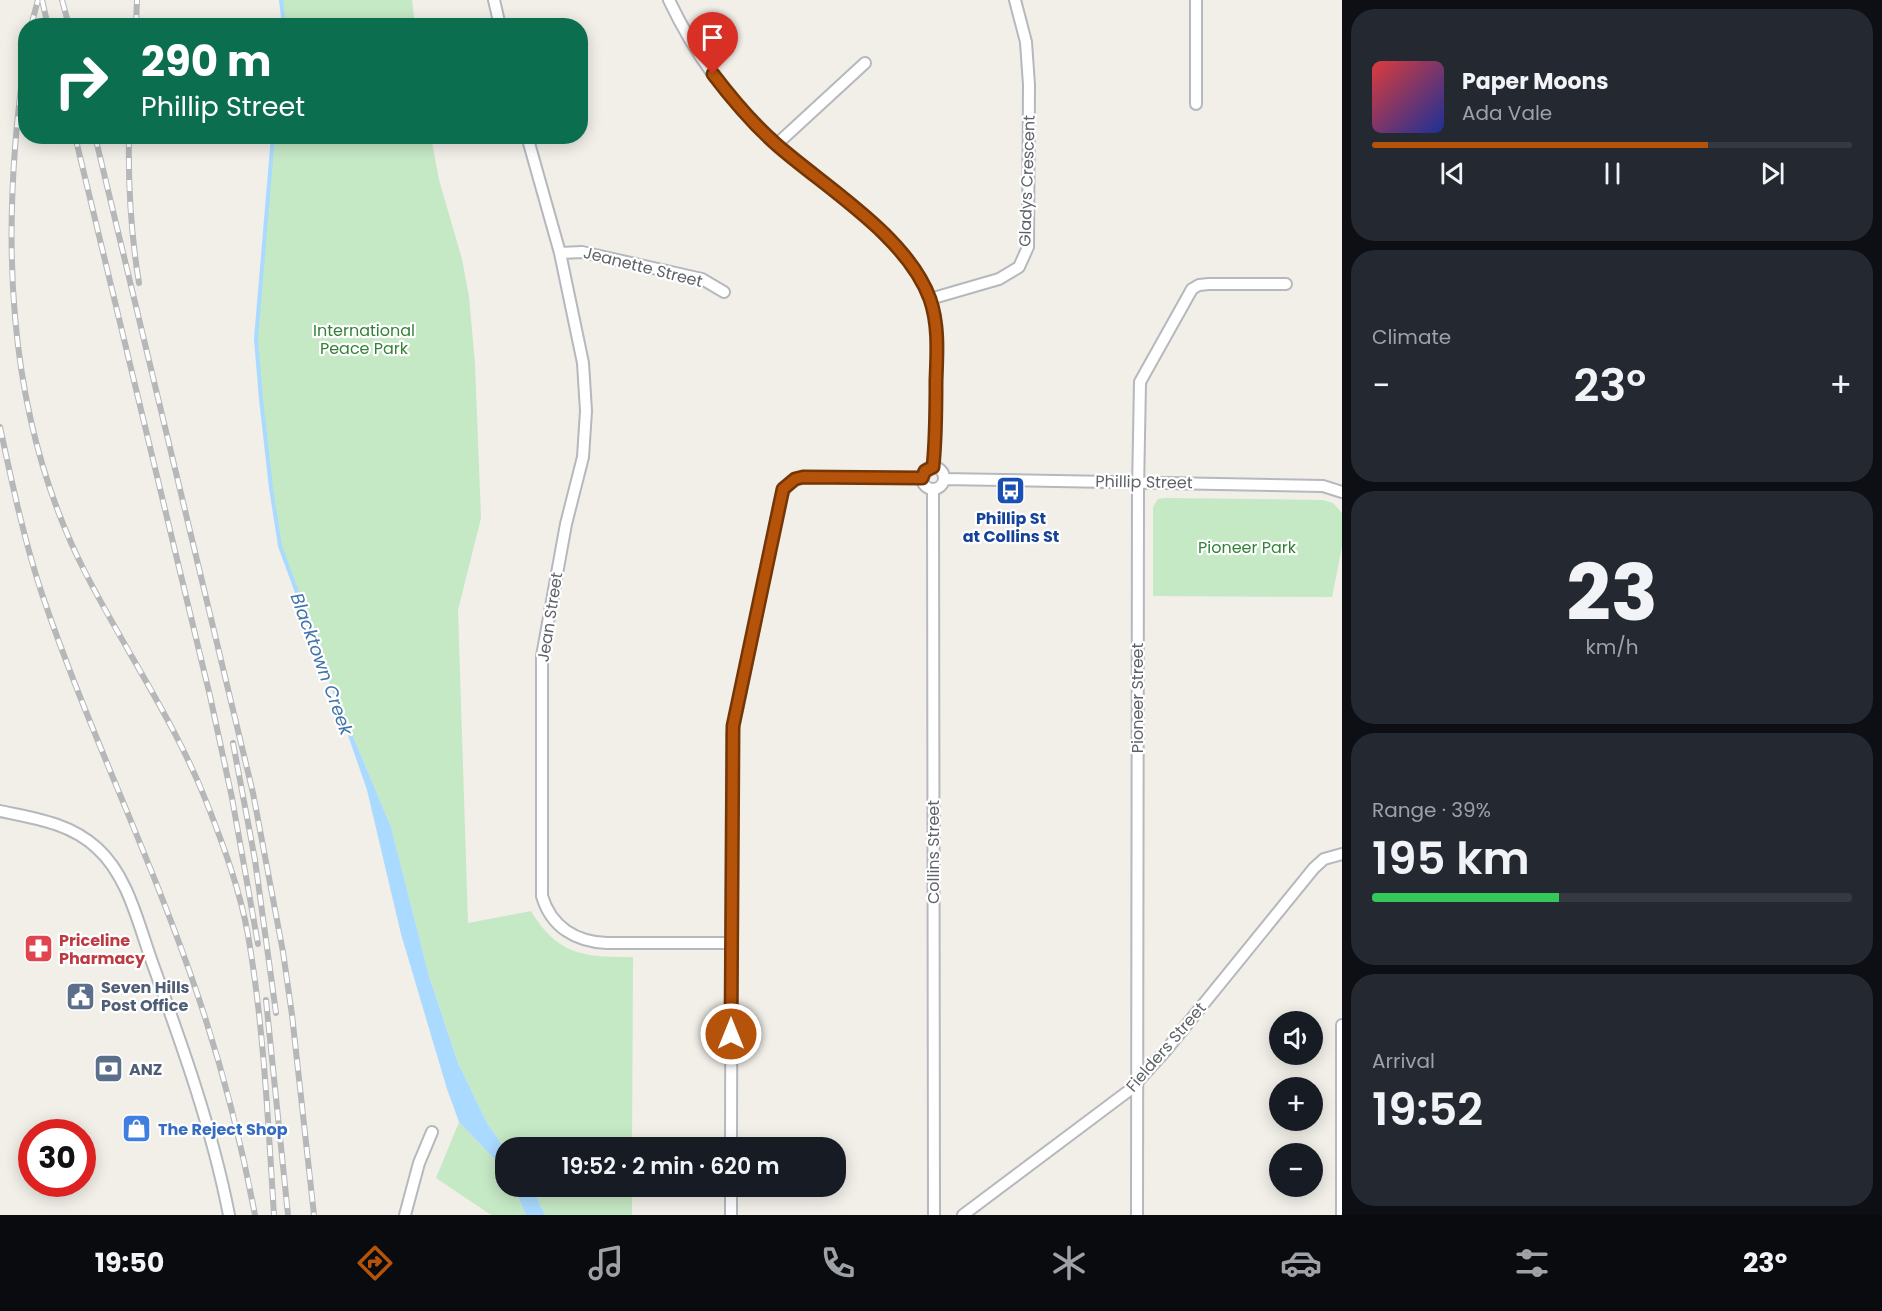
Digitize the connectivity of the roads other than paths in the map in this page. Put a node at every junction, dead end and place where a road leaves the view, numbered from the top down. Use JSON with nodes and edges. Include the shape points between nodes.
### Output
{"nodes":[{"id":1,"x":494,"y":0,"type":"edge"},
{"id":2,"x":669,"y":0,"type":"edge"},
{"id":3,"x":1015,"y":0,"type":"edge"},
{"id":4,"x":1196,"y":0,"type":"edge"},
{"id":5,"x":498,"y":18,"type":"edge"},
{"id":6,"x":865,"y":63,"type":"dead end"},
{"id":7,"x":1196,"y":104,"type":"dead end"},
{"id":8,"x":529,"y":144,"type":"edge"},
{"id":9,"x":777,"y":144,"type":"junction"},
{"id":10,"x":560,"y":253,"type":"junction"},
{"id":11,"x":1286,"y":284,"type":"dead end"},
{"id":12,"x":724,"y":292,"type":"dead end"},
{"id":13,"x":930,"y":299,"type":"junction"},
{"id":14,"x":933,"y":467,"type":"junction"},
{"id":15,"x":922,"y":478,"type":"junction"},
{"id":16,"x":945,"y":479,"type":"junction"},
{"id":17,"x":1138,"y":482,"type":"junction"},
{"id":18,"x":933,"y":490,"type":"junction"},
{"id":19,"x":1342,"y":492,"type":"edge"},
{"id":20,"x":0,"y":811,"type":"edge"},
{"id":21,"x":1342,"y":854,"type":"edge"},
{"id":22,"x":732,"y":943,"type":"junction"},
{"id":23,"x":1342,"y":1025,"type":"edge"},
{"id":24,"x":1137,"y":1081,"type":"junction"},
{"id":25,"x":432,"y":1132,"type":"dead end"},
{"id":26,"x":731,"y":1137,"type":"edge"},
{"id":27,"x":731,"y":1197,"type":"edge"},
{"id":28,"x":229,"y":1215,"type":"edge"},
{"id":29,"x":405,"y":1215,"type":"edge"},
{"id":30,"x":731,"y":1215,"type":"edge"},
{"id":31,"x":934,"y":1215,"type":"edge"},
{"id":32,"x":963,"y":1215,"type":"edge"},
{"id":33,"x":1137,"y":1215,"type":"edge"},
{"id":34,"x":1341,"y":1215,"type":"edge"}],
"edges":[{"from":1,"to":5,"type":"street"},
{"from":2,"to":9,"type":"street","via":[[713,74]]},
{"from":3,"to":13,"type":"street","name":"Gladys Crescent","via":[[1026,42],[1029,85],[1028,247],[1019,267],[999,279]]},
{"from":4,"to":7,"type":"street"},
{"from":6,"to":9,"type":"street"},
{"from":8,"to":10,"type":"street","name":"Jean Street"},
{"from":9,"to":13,"type":"street","via":[[894,243]]},
{"from":10,"to":12,"type":"street","name":"Jeanette Street","via":[[582,252],[702,279]]},
{"from":10,"to":22,"type":"street","name":"Jean Street","via":[[583,363],[586,411],[583,457],[566,524],[542,656],[542,896],[560,926],[587,941]]},
{"from":11,"to":17,"type":"street","name":"Pioneer Street","via":[[1199,285],[1187,295],[1140,382]]},
{"from":13,"to":14,"type":"street","via":[[937,341]]},
{"from":14,"to":15,"type":"street"},
{"from":14,"to":16,"type":"street","via":[[942,470]]},
{"from":15,"to":18,"type":"street","via":[[926,488]]},
{"from":15,"to":22,"type":"street","via":[[803,477],[783,489],[733,726]]},
{"from":16,"to":17,"type":"street","name":"Phillip Street"},
{"from":16,"to":18,"type":"street","via":[[940,488]]},
{"from":17,"to":19,"type":"street","name":"Phillip Street","via":[[1323,486]]},
{"from":17,"to":24,"type":"street","name":"Pioneer Street"},
{"from":18,"to":31,"type":"street","name":"Collins Street"},
{"from":20,"to":28,"type":"street","via":[[69,828],[98,848],[118,874],[190,1073],[217,1159]]},
{"from":21,"to":24,"type":"street","name":"Fielders Street","via":[[1319,863]]},
{"from":22,"to":26,"type":"street"},
{"from":23,"to":34,"type":"street"},
{"from":24,"to":32,"type":"street","name":"Fielders Street"},
{"from":24,"to":33,"type":"street","name":"Pioneer Street"},
{"from":25,"to":29,"type":"street"},
{"from":27,"to":30,"type":"street"}]}
